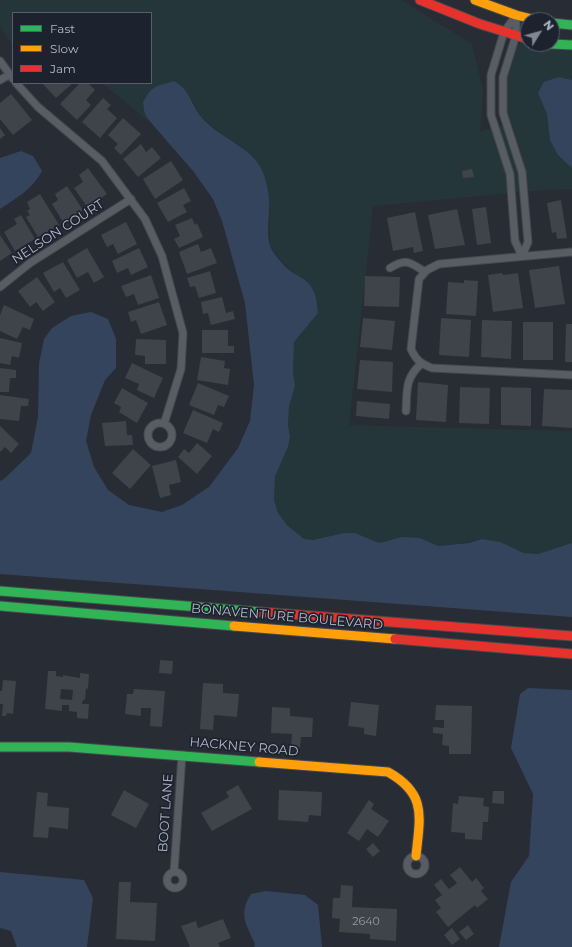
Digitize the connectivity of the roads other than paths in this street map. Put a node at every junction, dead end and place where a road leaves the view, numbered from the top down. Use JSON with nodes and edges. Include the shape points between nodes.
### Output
{"nodes":[{"id":1,"x":420,"y":0,"type":"edge"},
{"id":2,"x":475,"y":0,"type":"edge"},
{"id":3,"x":516,"y":15,"type":"junction"},
{"id":4,"x":520,"y":16,"type":"edge"},
{"id":5,"x":560,"y":24,"type":"edge"},
{"id":6,"x":572,"y":25,"type":"edge"},
{"id":7,"x":504,"y":32,"type":"junction"},
{"id":8,"x":516,"y":35,"type":"junction"},
{"id":9,"x":520,"y":36,"type":"edge"},
{"id":10,"x":560,"y":44,"type":"edge"},
{"id":11,"x":572,"y":45,"type":"edge"},
{"id":12,"x":0,"y":61,"type":"edge"},
{"id":13,"x":11,"y":77,"type":"edge"},
{"id":14,"x":0,"y":80,"type":"edge"},
{"id":15,"x":17,"y":84,"type":"edge"},
{"id":16,"x":131,"y":199,"type":"junction"},
{"id":17,"x":526,"y":225,"type":"junction"},
{"id":18,"x":514,"y":226,"type":"junction"},
{"id":19,"x":572,"y":252,"type":"edge"},
{"id":20,"x":522,"y":256,"type":"junction"},
{"id":21,"x":390,"y":268,"type":"dead end"},
{"id":22,"x":425,"y":272,"type":"junction"},
{"id":23,"x":0,"y":287,"type":"edge"},
{"id":24,"x":421,"y":364,"type":"junction"},
{"id":25,"x":572,"y":375,"type":"edge"},
{"id":26,"x":406,"y":411,"type":"dead end"},
{"id":27,"x":164,"y":424,"type":"dead end"},
{"id":28,"x":0,"y":591,"type":"edge"},
{"id":29,"x":0,"y":606,"type":"edge"},
{"id":30,"x":572,"y":636,"type":"edge"},
{"id":31,"x":572,"y":654,"type":"edge"},
{"id":32,"x":0,"y":747,"type":"edge"},
{"id":33,"x":182,"y":755,"type":"junction"},
{"id":34,"x":416,"y":856,"type":"dead end"},
{"id":35,"x":174,"y":872,"type":"dead end"}],
"edges":[{"from":1,"to":7,"type":"main road"},
{"from":2,"to":3,"type":"main road"},
{"from":3,"to":4,"type":"main road"},
{"from":3,"to":7,"type":"street"},
{"from":3,"to":8,"type":"street"},
{"from":5,"to":6,"type":"main road"},
{"from":7,"to":8,"type":"main road"},
{"from":7,"to":18,"type":"street","via":[[490,75],[490,115],[510,174]]},
{"from":8,"to":9,"type":"main road"},
{"from":8,"to":17,"type":"street","via":[[503,77],[503,113],[522,172]]},
{"from":10,"to":11,"type":"main road"},
{"from":12,"to":13,"type":"street"},
{"from":13,"to":14,"type":"street"},
{"from":15,"to":16,"type":"street","via":[[38,107],[102,162]]},
{"from":16,"to":23,"type":"street","name":"NELSON COURT","via":[[30,263]]},
{"from":16,"to":27,"type":"street","via":[[145,219],[162,256],[183,333],[181,369]]},
{"from":17,"to":18,"type":"street"},
{"from":17,"to":20,"type":"street","via":[[528,242]]},
{"from":18,"to":20,"type":"street","via":[[515,241]]},
{"from":19,"to":20,"type":"street"},
{"from":20,"to":22,"type":"street","via":[[439,264]]},
{"from":21,"to":22,"type":"street","via":[[400,262],[408,262]]},
{"from":22,"to":24,"type":"street","via":[[419,279],[411,349]]},
{"from":24,"to":25,"type":"street","via":[[432,368]]},
{"from":24,"to":26,"type":"street","via":[[409,379]]},
{"from":28,"to":30,"type":"main road","name":"BONAVENTURE BOULEVARD"},
{"from":29,"to":31,"type":"main road","name":"BONAVENTURE BOULEVARD"},
{"from":32,"to":33,"type":"main road","name":"HACKNEY ROAD","via":[[69,747]]},
{"from":33,"to":34,"type":"main road","name":"HACKNEY ROAD","via":[[388,772],[405,782],[414,792],[420,807]]},
{"from":33,"to":35,"type":"street","name":"BOOT LANE"}]}
